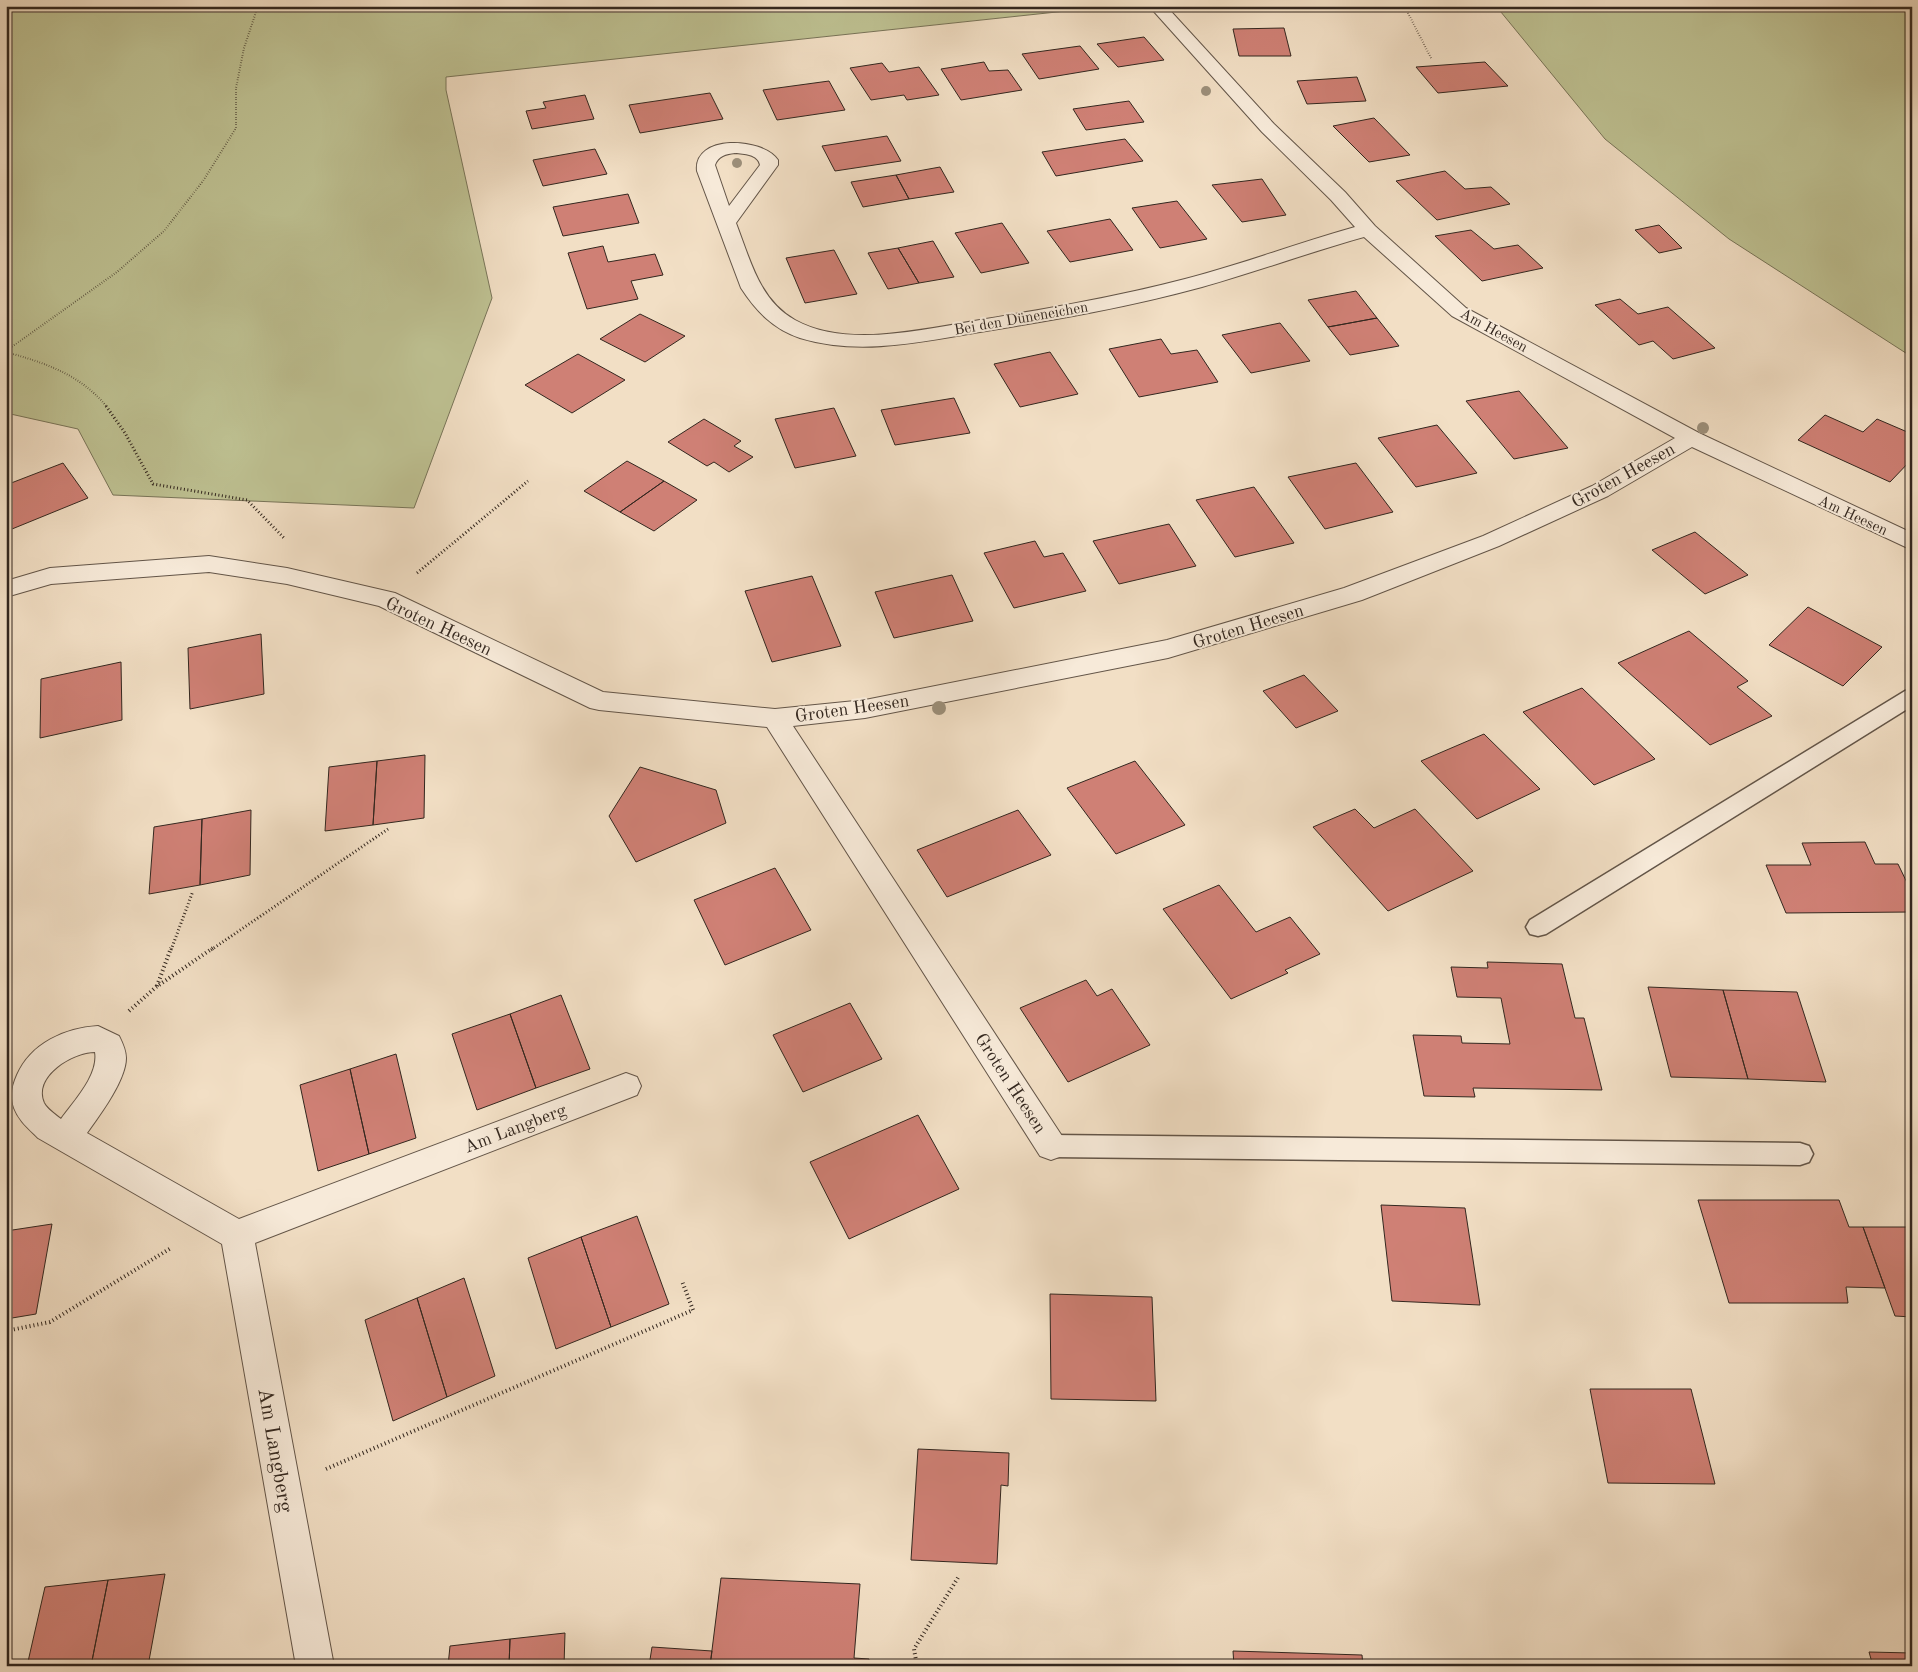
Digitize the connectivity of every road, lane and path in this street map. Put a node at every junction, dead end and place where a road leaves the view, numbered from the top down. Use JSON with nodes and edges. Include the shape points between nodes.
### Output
{"nodes":[{"id":1,"x":258,"y":6,"type":"edge"},
{"id":2,"x":1156,"y":6,"type":"edge"},
{"id":3,"x":1408,"y":13,"type":"dead end"},
{"id":4,"x":1431,"y":58,"type":"dead end"},
{"id":5,"x":726,"y":223,"type":"dead end"},
{"id":6,"x":1368,"y":230,"type":"junction"},
{"id":7,"x":6,"y":351,"type":"edge"},
{"id":8,"x":1691,"y":438,"type":"junction"},
{"id":9,"x":528,"y":481,"type":"dead end"},
{"id":10,"x":1912,"y":542,"type":"edge"},
{"id":11,"x":287,"y":576,"type":"junction"},
{"id":12,"x":6,"y":589,"type":"edge"},
{"id":13,"x":386,"y":599,"type":"junction"},
{"id":14,"x":1912,"y":696,"type":"edge"},
{"id":15,"x":775,"y":718,"type":"junction"},
{"id":16,"x":388,"y":829,"type":"dead end"},
{"id":17,"x":193,"y":891,"type":"dead end"},
{"id":18,"x":1538,"y":927,"type":"dead end"},
{"id":19,"x":156,"y":987,"type":"junction"},
{"id":20,"x":99,"y":1038,"type":"junction"},
{"id":21,"x":626,"y":1086,"type":"dead end"},
{"id":22,"x":67,"y":1137,"type":"junction"},
{"id":23,"x":1051,"y":1146,"type":"joint"},
{"id":24,"x":1800,"y":1154,"type":"dead end"},
{"id":25,"x":225,"y":1228,"type":"junction"},
{"id":26,"x":682,"y":1281,"type":"dead end"},
{"id":27,"x":6,"y":1331,"type":"edge"},
{"id":28,"x":283,"y":1487,"type":"junction"},
{"id":29,"x":959,"y":1576,"type":"dead end"},
{"id":30,"x":315,"y":1666,"type":"edge"},
{"id":31,"x":917,"y":1666,"type":"edge"}],
"edges":[{"from":1,"to":7,"type":"path","via":[[244,48],[236,88],[236,128],[203,181],[164,231],[117,272]]},
{"from":2,"to":6,"type":"street","name":"Am Heesen","via":[[1268,128]]},
{"from":3,"to":4,"type":"path"},
{"from":5,"to":6,"type":"street","name":"Bei den Düneneichen","via":[[751,288],[772,316],[818,336],[850,339],[932,334],[1094,306],[1170,289]]},
{"from":6,"to":8,"type":"street","name":"Am Heesen","via":[[1459,312]]},
{"from":7,"to":11,"type":"path","via":[[58,368],[82,382],[103,401],[129,439],[153,484],[247,500],[302,556]]},
{"from":8,"to":10,"type":"street","name":"Am Heesen"},
{"from":8,"to":15,"type":"street","name":"Groten Heesen","via":[[1600,491],[1491,541],[1353,594],[1168,650],[865,710]]},
{"from":9,"to":13,"type":"path"},
{"from":11,"to":12,"type":"street","name":"Groten Heesen","via":[[209,564],[50,576]]},
{"from":11,"to":13,"type":"street","name":"Groten Heesen"},
{"from":13,"to":15,"type":"street","name":"Groten Heesen","via":[[599,701]]},
{"from":14,"to":18,"type":"lane"},
{"from":15,"to":23,"type":"street","name":"Groten Heesen"},
{"from":16,"to":19,"type":"path"},
{"from":17,"to":19,"type":"path"},
{"from":19,"to":20,"type":"path"},
{"from":20,"to":22,"type":"street","via":[[109,1047],[112,1056],[107,1073]]},
{"from":20,"to":22,"type":"street","via":[[76,1041],[62,1047],[41,1062],[27,1084],[28,1106],[35,1116]]},
{"from":21,"to":25,"type":"street","name":"Am Langberg"},
{"from":22,"to":25,"type":"street"},
{"from":23,"to":24,"type":"lane"},
{"from":25,"to":27,"type":"path","via":[[50,1322]]},
{"from":25,"to":28,"type":"street","name":"Am Langberg"},
{"from":26,"to":28,"type":"path","via":[[694,1310]]},
{"from":28,"to":30,"type":"street","name":"Am Langberg"},
{"from":29,"to":31,"type":"path","via":[[914,1649]]}]}
